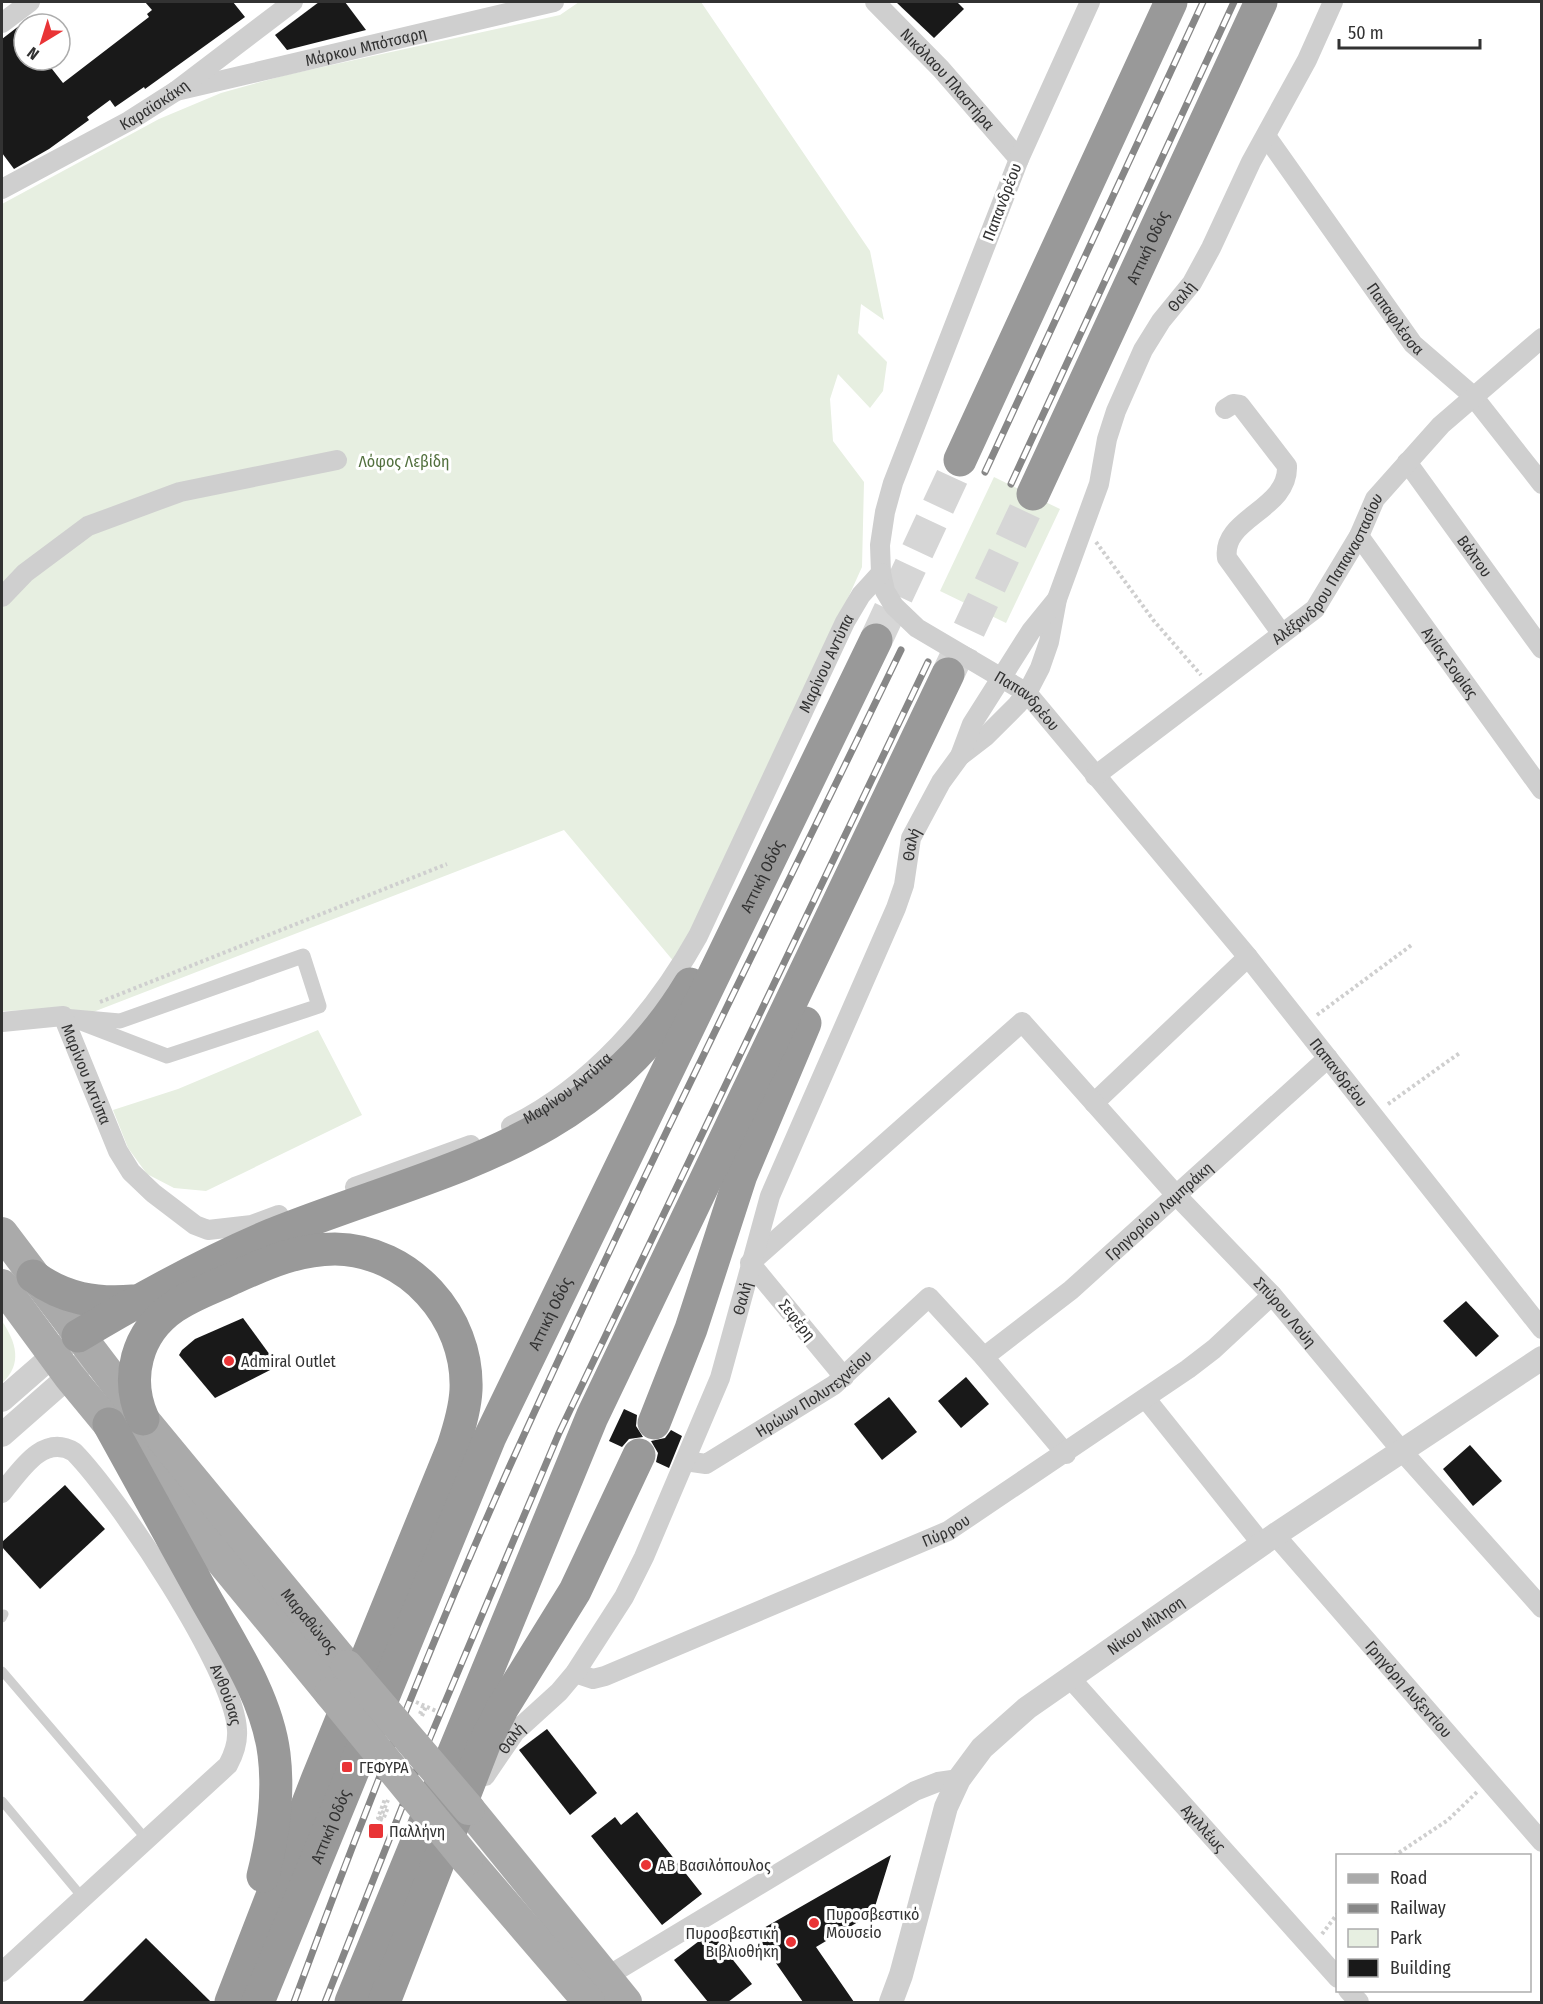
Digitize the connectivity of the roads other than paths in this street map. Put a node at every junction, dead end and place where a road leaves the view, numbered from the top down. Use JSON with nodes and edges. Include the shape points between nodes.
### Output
{"nodes":[{"id":1,"x":30,"y":2,"type":"edge"},
{"id":2,"x":293,"y":2,"type":"edge"},
{"id":3,"x":554,"y":2,"type":"edge"},
{"id":4,"x":875,"y":2,"type":"edge"},
{"id":5,"x":1090,"y":2,"type":"edge"},
{"id":6,"x":1171,"y":2,"type":"edge"},
{"id":7,"x":1261,"y":2,"type":"edge"},
{"id":8,"x":1272,"y":2,"type":"edge"},
{"id":9,"x":1333,"y":2,"type":"edge"},
{"id":10,"x":504,"y":7,"type":"edge"},
{"id":11,"x":2,"y":23,"type":"edge"},
{"id":12,"x":176,"y":91,"type":"junction"},
{"id":13,"x":1212,"y":108,"type":"junction"},
{"id":14,"x":1266,"y":136,"type":"junction"},
{"id":15,"x":1019,"y":159,"type":"junction"},
{"id":16,"x":4,"y":183,"type":"edge"},
{"id":17,"x":1542,"y":338,"type":"edge"},
{"id":18,"x":1472,"y":395,"type":"junction"},
{"id":19,"x":1225,"y":409,"type":"dead end"},
{"id":20,"x":338,"y":460,"type":"dead end"},
{"id":21,"x":960,"y":460,"type":"tunnel mouth"},
{"id":22,"x":1407,"y":462,"type":"junction"},
{"id":23,"x":1542,"y":484,"type":"edge"},
{"id":24,"x":1033,"y":494,"type":"tunnel mouth"},
{"id":25,"x":1359,"y":536,"type":"junction"},
{"id":26,"x":881,"y":573,"type":"junction"},
{"id":27,"x":2,"y":597,"type":"edge"},
{"id":28,"x":1057,"y":599,"type":"junction"},
{"id":29,"x":1282,"y":634,"type":"junction"},
{"id":30,"x":876,"y":640,"type":"tunnel mouth"},
{"id":31,"x":1542,"y":650,"type":"edge"},
{"id":32,"x":1003,"y":677,"type":"junction"},
{"id":33,"x":1027,"y":693,"type":"junction"},
{"id":34,"x":960,"y":756,"type":"junction"},
{"id":35,"x":1095,"y":776,"type":"junction"},
{"id":36,"x":807,"y":783,"type":"junction"},
{"id":37,"x":1542,"y":790,"type":"edge"},
{"id":38,"x":1248,"y":957,"type":"junction"},
{"id":39,"x":63,"y":1016,"type":"junction"},
{"id":40,"x":2,"y":1022,"type":"edge"},
{"id":41,"x":1328,"y":1058,"type":"junction"},
{"id":42,"x":1094,"y":1103,"type":"junction"},
{"id":43,"x":1177,"y":1196,"type":"junction"},
{"id":44,"x":2,"y":1233,"type":"edge"},
{"id":45,"x":750,"y":1263,"type":"junction"},
{"id":46,"x":33,"y":1276,"type":"junction"},
{"id":47,"x":2,"y":1285,"type":"edge"},
{"id":48,"x":1272,"y":1295,"type":"junction"},
{"id":49,"x":135,"y":1301,"type":"junction"},
{"id":50,"x":1542,"y":1329,"type":"edge"},
{"id":51,"x":73,"y":1355,"type":"junction"},
{"id":52,"x":984,"y":1357,"type":"junction"},
{"id":53,"x":1542,"y":1358,"type":"edge"},
{"id":54,"x":844,"y":1377,"type":"junction"},
{"id":55,"x":1146,"y":1399,"type":"junction"},
{"id":56,"x":2,"y":1400,"type":"edge"},
{"id":57,"x":143,"y":1419,"type":"junction"},
{"id":58,"x":654,"y":1423,"type":"dead end"},
{"id":59,"x":109,"y":1424,"type":"junction"},
{"id":60,"x":2,"y":1435,"type":"edge"},
{"id":61,"x":1401,"y":1450,"type":"junction"},
{"id":62,"x":1066,"y":1454,"type":"junction"},
{"id":63,"x":639,"y":1455,"type":"dead end"},
{"id":64,"x":685,"y":1461,"type":"junction"},
{"id":65,"x":2,"y":1493,"type":"edge"},
{"id":66,"x":1269,"y":1539,"type":"junction"},
{"id":67,"x":1542,"y":1608,"type":"edge"},
{"id":68,"x":2,"y":1671,"type":"edge"},
{"id":69,"x":575,"y":1672,"type":"junction"},
{"id":70,"x":1070,"y":1678,"type":"junction"},
{"id":71,"x":959,"y":1779,"type":"junction"},
{"id":72,"x":2,"y":1801,"type":"edge"},
{"id":73,"x":469,"y":1809,"type":"junction"},
{"id":74,"x":147,"y":1840,"type":"junction"},
{"id":75,"x":1542,"y":1842,"type":"edge"},
{"id":76,"x":83,"y":1898,"type":"junction"},
{"id":77,"x":2,"y":1972,"type":"edge"},
{"id":78,"x":1336,"y":1976,"type":"edge"},
{"id":79,"x":597,"y":1990,"type":"edge"},
{"id":80,"x":222,"y":2002,"type":"edge"},
{"id":81,"x":231,"y":2002,"type":"edge"},
{"id":82,"x":258,"y":2002,"type":"edge"},
{"id":83,"x":351,"y":2002,"type":"edge"},
{"id":84,"x":384,"y":2002,"type":"edge"},
{"id":85,"x":626,"y":2002,"type":"edge"},
{"id":86,"x":891,"y":2002,"type":"edge"}],
"edges":[{"from":1,"to":11,"type":"street"},
{"from":2,"to":12,"type":"street","name":"Καραϊσκάκη"},
{"from":3,"to":10,"type":"street","name":"Μάρκου Μπότσαρη"},
{"from":4,"to":15,"type":"street","name":"Νικόλαου Πλαστήρα","via":[[941,69]]},
{"from":5,"to":15,"type":"street","name":"Παπανδρέου"},
{"from":6,"to":21,"type":"highway"},
{"from":7,"to":13,"type":"highway","name":"Αττική Οδός"},
{"from":8,"to":13,"type":"highway"},
{"from":9,"to":14,"type":"street","name":"Θαλή"},
{"from":10,"to":12,"type":"street","name":"Μάρκου Μπότσαρη"},
{"from":12,"to":16,"type":"street","name":"Καραϊσκάκη","via":[[129,121]]},
{"from":13,"to":24,"type":"highway","name":"Αττική Οδός"},
{"from":14,"to":18,"type":"street","name":"Παπαφλέσσα","via":[[1413,344]]},
{"from":14,"to":28,"type":"street","name":"Θαλή","via":[[1192,284],[1143,350],[1107,439],[1099,484]]},
{"from":15,"to":26,"type":"street","name":"Παπανδρέου","via":[[894,483],[885,512]]},
{"from":17,"to":18,"type":"street","name":"Αλέξανδρου Παπαναστασίου"},
{"from":18,"to":22,"type":"street","name":"Αλέξανδρου Παπαναστασίου"},
{"from":18,"to":23,"type":"street","name":"Παπαφλέσσα"},
{"from":19,"to":29,"type":"street","via":[[1240,405],[1287,466],[1287,477],[1279,494],[1231,536],[1225,546],[1227,558]]},
{"from":20,"to":27,"type":"street","via":[[180,492],[88,526],[25,573]]},
{"from":22,"to":25,"type":"street","name":"Αλέξανδρου Παπαναστασίου","via":[[1375,499]]},
{"from":22,"to":31,"type":"street","name":"Βάλτου"},
{"from":25,"to":29,"type":"street","name":"Αλέξανδρου Παπαναστασίου","via":[[1315,609]]},
{"from":25,"to":37,"type":"street","name":"Αγίας Σοφίας"},
{"from":26,"to":32,"type":"street","name":"Παπανδρέου","via":[[894,606],[916,628]]},
{"from":26,"to":39,"type":"street","name":"Μαρίνου Αντύπα","via":[[861,595],[845,622],[679,970],[612,1052],[518,1122],[477,1143],[252,1225],[208,1230],[179,1214],[131,1172],[118,1151]]},
{"from":28,"to":32,"type":"street","name":"Θαλή","via":[[1030,631]]},
{"from":28,"to":33,"type":"street","name":"Θαλή","via":[[1049,642]]},
{"from":29,"to":35,"type":"street","name":"Αλέξανδρου Παπαναστασίου"},
{"from":30,"to":36,"type":"highway","name":"Αττική Οδός"},
{"from":32,"to":33,"type":"street","name":"Παπανδρέου"},
{"from":32,"to":34,"type":"street","name":"Θαλή","via":[[972,724]]},
{"from":33,"to":34,"type":"street","name":"Θαλή","via":[[986,736]]},
{"from":33,"to":35,"type":"street","name":"Παπανδρέου"},
{"from":34,"to":45,"type":"street","name":"Θαλή","via":[[911,838],[899,902],[771,1196]]},
{"from":35,"to":38,"type":"street","name":"Παπανδρέου"},
{"from":36,"to":49,"type":"highway","via":[[673,1011],[628,1063],[586,1100],[506,1148],[269,1236]]},
{"from":36,"to":82,"type":"highway","name":"Αττική Οδός","via":[[490,1437]]},
{"from":38,"to":41,"type":"street","name":"Παπανδρέου"},
{"from":38,"to":42,"type":"street"},
{"from":39,"to":39,"type":"street","via":[[167,1056],[319,1006],[303,957],[120,1021]]},
{"from":39,"to":40,"type":"street","name":"Μαρίνου Αντύπα"},
{"from":41,"to":43,"type":"street","name":"Γρηγορίου Λαμπράκη"},
{"from":41,"to":50,"type":"street","name":"Παπανδρέου"},
{"from":42,"to":43,"type":"street","name":"Σπύρου Λούη"},
{"from":42,"to":45,"type":"street","name":"Σπύρου Λούη","via":[[1022,1022]]},
{"from":43,"to":48,"type":"street","name":"Σπύρου Λούη"},
{"from":43,"to":52,"type":"street","name":"Γρηγορίου Λαμπράκη","via":[[1071,1290]]},
{"from":44,"to":46,"type":"main road","name":"Μαραθώνος"},
{"from":45,"to":54,"type":"street","name":"Σεφέρη"},
{"from":45,"to":64,"type":"street","name":"Θαλή","via":[[720,1378]]},
{"from":46,"to":49,"type":"highway","via":[[82,1300]]},
{"from":46,"to":51,"type":"main road","name":"Μαραθώνος"},
{"from":47,"to":51,"type":"main road","name":"Μαραθώνος"},
{"from":48,"to":55,"type":"street","name":"Πύρρου","via":[[1214,1349]]},
{"from":48,"to":61,"type":"street","name":"Σπύρου Λούη"},
{"from":49,"to":51,"type":"highway"},
{"from":51,"to":56,"type":"street"},
{"from":51,"to":57,"type":"main road","name":"Μαραθώνος"},
{"from":51,"to":59,"type":"main road","name":"Μαραθώνος"},
{"from":51,"to":60,"type":"street"},
{"from":52,"to":54,"type":"street","name":"Ηρώων Πολυτεχνείου","via":[[929,1297]]},
{"from":52,"to":62,"type":"street"},
{"from":53,"to":61,"type":"street","name":"Νίκου Μίληση"},
{"from":54,"to":64,"type":"street","name":"Ηρώων Πολυτεχνείου","via":[[706,1464]]},
{"from":55,"to":62,"type":"street","name":"Πύρρου"},
{"from":55,"to":66,"type":"street","name":"Γρηγόρη Αυξεντίου"},
{"from":57,"to":73,"type":"main road","name":"Μαραθώνος","bridge":true},
{"from":57,"to":81,"type":"highway","via":[[134,1389],[135,1365],[156,1322],[189,1299],[267,1263],[309,1251],[349,1250],[399,1267],[442,1308],[464,1362],[465,1403],[453,1447],[316,1780]]},
{"from":58,"to":83,"type":"highway","via":[[692,1329],[745,1164],[897,816],[948,674],[592,1417]]},
{"from":59,"to":79,"type":"main road","name":"Μαραθώνος","bridge":true,"via":[[467,1860]]},
{"from":59,"to":80,"type":"highway","via":[[229,1640],[266,1723],[274,1753],[271,1845],[257,1902]]},
{"from":61,"to":66,"type":"street","name":"Νίκου Μίληση"},
{"from":61,"to":67,"type":"street","name":"Σπύρου Λούη"},
{"from":62,"to":69,"type":"street","name":"Πύρρου","via":[[970,1518],[926,1542],[605,1676],[593,1679]]},
{"from":63,"to":84,"type":"highway","via":[[575,1591],[485,1742]]},
{"from":64,"to":69,"type":"street","name":"Θαλή","via":[[624,1597]]},
{"from":65,"to":74,"type":"street","name":"Ανθούσας","via":[[34,1457],[50,1446],[63,1445],[74,1452],[155,1561],[218,1672],[237,1729],[235,1752],[228,1765]]},
{"from":66,"to":70,"type":"street","name":"Νίκου Μίληση"},
{"from":66,"to":75,"type":"street","name":"Γρηγόρη Αυξεντίου"},
{"from":68,"to":74,"type":"lane"},
{"from":69,"to":73,"type":"street","name":"Θαλή","via":[[559,1692],[514,1732],[491,1763]]},
{"from":70,"to":71,"type":"street","name":"Νίκου Μίληση","via":[[1008,1724]]},
{"from":70,"to":78,"type":"street","name":"Αχιλλέως"},
{"from":71,"to":79,"type":"street","via":[[915,1791]]},
{"from":71,"to":86,"type":"street","name":"Νίκου Μίληση","via":[[941,1823]]},
{"from":72,"to":76,"type":"lane"},
{"from":73,"to":79,"type":"main road","name":"Μαραθώνος"},
{"from":74,"to":76,"type":"street","name":"Ανθούσας"},
{"from":76,"to":77,"type":"street","name":"Ανθούσας"},
{"from":79,"to":85,"type":"main road","name":"Μαραθώνος"}]}
